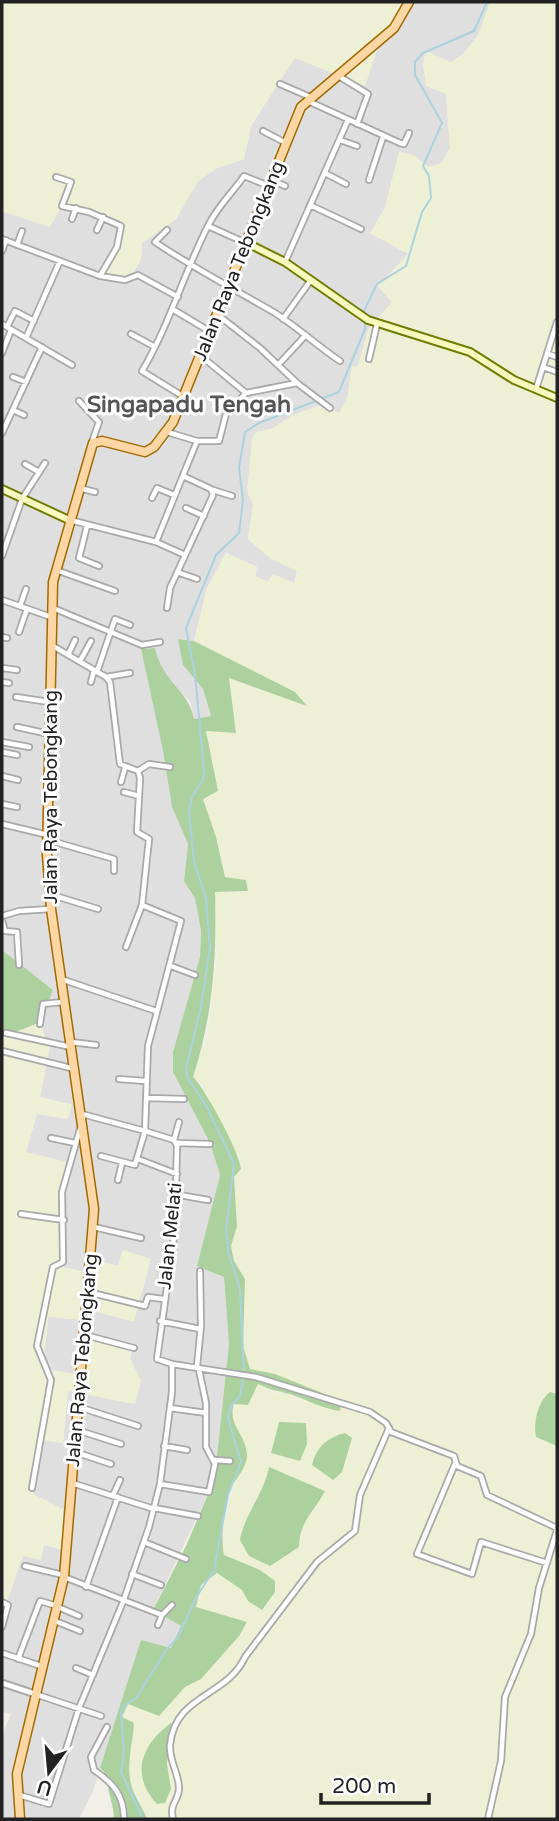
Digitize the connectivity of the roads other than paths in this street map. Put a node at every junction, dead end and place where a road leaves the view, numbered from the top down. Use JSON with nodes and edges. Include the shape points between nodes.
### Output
{"nodes":[{"id":1,"x":408,"y":2,"type":"edge"},
{"id":2,"x":337,"y":75,"type":"junction"},
{"id":3,"x":280,"y":84,"type":"dead end"},
{"id":4,"x":308,"y":99,"type":"junction"},
{"id":5,"x":348,"y":120,"type":"junction"},
{"id":6,"x":357,"y":124,"type":"junction"},
{"id":7,"x":263,"y":131,"type":"dead end"},
{"id":8,"x":409,"y":133,"type":"dead end"},
{"id":9,"x":383,"y":137,"type":"junction"},
{"id":10,"x":340,"y":140,"type":"junction"},
{"id":11,"x":286,"y":143,"type":"junction"},
{"id":12,"x":357,"y":146,"type":"dead end"},
{"id":13,"x":325,"y":173,"type":"junction"},
{"id":14,"x":56,"y":177,"type":"dead end"},
{"id":15,"x":369,"y":180,"type":"dead end"},
{"id":16,"x":271,"y":183,"type":"junction"},
{"id":17,"x":346,"y":184,"type":"dead end"},
{"id":18,"x":285,"y":186,"type":"dead end"},
{"id":19,"x":310,"y":205,"type":"junction"},
{"id":20,"x":76,"y":208,"type":"junction"},
{"id":21,"x":103,"y":217,"type":"junction"},
{"id":22,"x":72,"y":219,"type":"dead end"},
{"id":23,"x":208,"y":226,"type":"junction"},
{"id":24,"x":361,"y":229,"type":"dead end"},
{"id":25,"x":97,"y":230,"type":"dead end"},
{"id":26,"x":167,"y":230,"type":"dead end"},
{"id":27,"x":22,"y":231,"type":"dead end"},
{"id":28,"x":4,"y":240,"type":"edge"},
{"id":29,"x":247,"y":243,"type":"junction"},
{"id":30,"x":17,"y":245,"type":"junction"},
{"id":31,"x":2,"y":251,"type":"edge"},
{"id":32,"x":60,"y":261,"type":"junction"},
{"id":33,"x":285,"y":262,"type":"junction"},
{"id":34,"x":190,"y":266,"type":"junction"},
{"id":35,"x":100,"y":276,"type":"junction"},
{"id":36,"x":312,"y":280,"type":"junction"},
{"id":37,"x":230,"y":285,"type":"junction"},
{"id":38,"x":178,"y":297,"type":"junction"},
{"id":39,"x":174,"y":310,"type":"junction"},
{"id":40,"x":218,"y":315,"type":"junction"},
{"id":41,"x":282,"y":319,"type":"junction"},
{"id":42,"x":34,"y":321,"type":"junction"},
{"id":43,"x":557,"y":322,"type":"edge"},
{"id":44,"x":377,"y":324,"type":"junction"},
{"id":45,"x":7,"y":327,"type":"edge"},
{"id":46,"x":211,"y":331,"type":"junction"},
{"id":47,"x":131,"y":334,"type":"dead end"},
{"id":48,"x":304,"y":337,"type":"junction"},
{"id":49,"x":26,"y":338,"type":"junction"},
{"id":50,"x":41,"y":347,"type":"junction"},
{"id":51,"x":155,"y":348,"type":"junction"},
{"id":52,"x":2,"y":353,"type":"edge"},
{"id":53,"x":548,"y":354,"type":"junction"},
{"id":54,"x":201,"y":356,"type":"junction"},
{"id":55,"x":557,"y":357,"type":"edge"},
{"id":56,"x":369,"y":359,"type":"dead end"},
{"id":57,"x":340,"y":361,"type":"dead end"},
{"id":58,"x":72,"y":365,"type":"dead end"},
{"id":59,"x":279,"y":365,"type":"junction"},
{"id":60,"x":543,"y":367,"type":"junction"},
{"id":61,"x":557,"y":372,"type":"edge"},
{"id":62,"x":13,"y":377,"type":"dead end"},
{"id":63,"x":26,"y":382,"type":"junction"},
{"id":64,"x":297,"y":383,"type":"junction"},
{"id":65,"x":536,"y":389,"type":"junction"},
{"id":66,"x":246,"y":393,"type":"junction"},
{"id":67,"x":184,"y":397,"type":"junction"},
{"id":68,"x":557,"y":398,"type":"edge"},
{"id":69,"x":79,"y":401,"type":"dead end"},
{"id":70,"x":330,"y":408,"type":"dead end"},
{"id":71,"x":13,"y":410,"type":"junction"},
{"id":72,"x":24,"y":415,"type":"dead end"},
{"id":73,"x":2,"y":430,"type":"edge"},
{"id":74,"x":167,"y":432,"type":"junction"},
{"id":75,"x":197,"y":441,"type":"junction"},
{"id":76,"x":93,"y":443,"type":"junction"},
{"id":77,"x":45,"y":463,"type":"dead end"},
{"id":78,"x":25,"y":464,"type":"dead end"},
{"id":79,"x":39,"y":472,"type":"junction"},
{"id":80,"x":183,"y":476,"type":"junction"},
{"id":81,"x":78,"y":488,"type":"junction"},
{"id":82,"x":2,"y":489,"type":"edge"},
{"id":83,"x":213,"y":490,"type":"junction"},
{"id":84,"x":95,"y":492,"type":"dead end"},
{"id":85,"x":174,"y":495,"type":"junction"},
{"id":86,"x":232,"y":495,"type":"dead end"},
{"id":87,"x":152,"y":498,"type":"dead end"},
{"id":88,"x":22,"y":499,"type":"junction"},
{"id":89,"x":186,"y":508,"type":"dead end"},
{"id":90,"x":204,"y":516,"type":"junction"},
{"id":91,"x":69,"y":520,"type":"junction"},
{"id":92,"x":87,"y":526,"type":"junction"},
{"id":93,"x":156,"y":542,"type":"junction"},
{"id":94,"x":185,"y":555,"type":"junction"},
{"id":95,"x":2,"y":556,"type":"edge"},
{"id":96,"x":99,"y":566,"type":"dead end"},
{"id":97,"x":55,"y":570,"type":"junction"},
{"id":98,"x":177,"y":572,"type":"junction"},
{"id":99,"x":197,"y":579,"type":"dead end"},
{"id":100,"x":26,"y":589,"type":"dead end"},
{"id":101,"x":114,"y":591,"type":"dead end"},
{"id":102,"x":2,"y":600,"type":"edge"},
{"id":103,"x":20,"y":606,"type":"junction"},
{"id":104,"x":51,"y":607,"type":"junction"},
{"id":105,"x":167,"y":608,"type":"dead end"},
{"id":106,"x":27,"y":609,"type":"junction"},
{"id":107,"x":51,"y":617,"type":"junction"},
{"id":108,"x":130,"y":625,"type":"dead end"},
{"id":109,"x":19,"y":632,"type":"dead end"},
{"id":110,"x":110,"y":632,"type":"junction"},
{"id":111,"x":75,"y":640,"type":"dead end"},
{"id":112,"x":91,"y":640,"type":"dead end"},
{"id":113,"x":160,"y":642,"type":"dead end"},
{"id":114,"x":50,"y":645,"type":"junction"},
{"id":115,"x":68,"y":655,"type":"junction"},
{"id":116,"x":80,"y":661,"type":"junction"},
{"id":117,"x":2,"y":668,"type":"edge"},
{"id":118,"x":17,"y":670,"type":"dead end"},
{"id":119,"x":96,"y":671,"type":"junction"},
{"id":120,"x":130,"y":673,"type":"dead end"},
{"id":121,"x":108,"y":678,"type":"junction"},
{"id":122,"x":2,"y":682,"type":"edge"},
{"id":123,"x":9,"y":682,"type":"dead end"},
{"id":124,"x":91,"y":682,"type":"dead end"},
{"id":125,"x":16,"y":698,"type":"dead end"},
{"id":126,"x":49,"y":702,"type":"junction"},
{"id":127,"x":17,"y":727,"type":"dead end"},
{"id":128,"x":49,"y":734,"type":"junction"},
{"id":129,"x":2,"y":742,"type":"edge"},
{"id":130,"x":29,"y":747,"type":"dead end"},
{"id":131,"x":2,"y":752,"type":"edge"},
{"id":132,"x":17,"y":755,"type":"dead end"},
{"id":133,"x":170,"y":767,"type":"dead end"},
{"id":134,"x":125,"y":768,"type":"junction"},
{"id":135,"x":138,"y":771,"type":"junction"},
{"id":136,"x":2,"y":776,"type":"edge"},
{"id":137,"x":18,"y":780,"type":"dead end"},
{"id":138,"x":121,"y":782,"type":"dead end"},
{"id":139,"x":124,"y":793,"type":"dead end"},
{"id":140,"x":139,"y":796,"type":"junction"},
{"id":141,"x":2,"y":804,"type":"edge"},
{"id":142,"x":17,"y":807,"type":"dead end"},
{"id":143,"x":2,"y":824,"type":"edge"},
{"id":144,"x":48,"y":837,"type":"junction"},
{"id":145,"x":114,"y":871,"type":"dead end"},
{"id":146,"x":49,"y":894,"type":"junction"},
{"id":147,"x":142,"y":905,"type":"junction"},
{"id":148,"x":51,"y":909,"type":"junction"},
{"id":149,"x":98,"y":909,"type":"dead end"},
{"id":150,"x":2,"y":919,"type":"edge"},
{"id":151,"x":126,"y":947,"type":"dead end"},
{"id":152,"x":19,"y":965,"type":"dead end"},
{"id":153,"x":171,"y":966,"type":"junction"},
{"id":154,"x":195,"y":975,"type":"dead end"},
{"id":155,"x":61,"y":979,"type":"junction"},
{"id":156,"x":65,"y":1002,"type":"junction"},
{"id":157,"x":156,"y":1011,"type":"junction"},
{"id":158,"x":40,"y":1024,"type":"dead end"},
{"id":159,"x":6,"y":1033,"type":"dead end"},
{"id":160,"x":71,"y":1045,"type":"junction"},
{"id":161,"x":96,"y":1045,"type":"dead end"},
{"id":162,"x":2,"y":1051,"type":"edge"},
{"id":163,"x":75,"y":1069,"type":"junction"},
{"id":164,"x":120,"y":1079,"type":"dead end"},
{"id":165,"x":145,"y":1081,"type":"junction"},
{"id":166,"x":147,"y":1098,"type":"junction"},
{"id":167,"x":184,"y":1099,"type":"dead end"},
{"id":168,"x":82,"y":1114,"type":"junction"},
{"id":169,"x":179,"y":1122,"type":"dead end"},
{"id":170,"x":84,"y":1126,"type":"junction"},
{"id":171,"x":145,"y":1131,"type":"junction"},
{"id":172,"x":51,"y":1138,"type":"dead end"},
{"id":173,"x":175,"y":1141,"type":"junction"},
{"id":174,"x":75,"y":1143,"type":"junction"},
{"id":175,"x":210,"y":1144,"type":"dead end"},
{"id":176,"x":101,"y":1156,"type":"dead end"},
{"id":177,"x":138,"y":1159,"type":"junction"},
{"id":178,"x":122,"y":1163,"type":"junction"},
{"id":179,"x":177,"y":1174,"type":"junction"},
{"id":180,"x":118,"y":1180,"type":"dead end"},
{"id":181,"x":174,"y":1194,"type":"junction"},
{"id":182,"x":208,"y":1200,"type":"dead end"},
{"id":183,"x":21,"y":1214,"type":"dead end"},
{"id":184,"x":64,"y":1220,"type":"junction"},
{"id":185,"x":93,"y":1227,"type":"junction"},
{"id":186,"x":141,"y":1238,"type":"dead end"},
{"id":187,"x":200,"y":1271,"type":"dead end"},
{"id":188,"x":88,"y":1292,"type":"junction"},
{"id":189,"x":163,"y":1299,"type":"junction"},
{"id":190,"x":160,"y":1321,"type":"junction"},
{"id":191,"x":200,"y":1329,"type":"junction"},
{"id":192,"x":85,"y":1335,"type":"junction"},
{"id":193,"x":134,"y":1348,"type":"dead end"},
{"id":194,"x":172,"y":1364,"type":"junction"},
{"id":195,"x":198,"y":1368,"type":"junction"},
{"id":196,"x":78,"y":1407,"type":"junction"},
{"id":197,"x":170,"y":1408,"type":"junction"},
{"id":198,"x":206,"y":1413,"type":"junction"},
{"id":199,"x":138,"y":1426,"type":"dead end"},
{"id":200,"x":388,"y":1428,"type":"junction"},
{"id":201,"x":76,"y":1430,"type":"junction"},
{"id":202,"x":121,"y":1444,"type":"dead end"},
{"id":203,"x":164,"y":1446,"type":"junction"},
{"id":204,"x":187,"y":1450,"type":"dead end"},
{"id":205,"x":74,"y":1452,"type":"junction"},
{"id":206,"x":215,"y":1460,"type":"junction"},
{"id":207,"x":230,"y":1461,"type":"dead end"},
{"id":208,"x":111,"y":1464,"type":"dead end"},
{"id":209,"x":456,"y":1464,"type":"junction"},
{"id":210,"x":120,"y":1480,"type":"dead end"},
{"id":211,"x":72,"y":1483,"type":"junction"},
{"id":212,"x":160,"y":1484,"type":"junction"},
{"id":213,"x":32,"y":1488,"type":"dead end"},
{"id":214,"x":116,"y":1496,"type":"junction"},
{"id":215,"x":154,"y":1509,"type":"junction"},
{"id":216,"x":198,"y":1516,"type":"dead end"},
{"id":217,"x":557,"y":1529,"type":"edge"},
{"id":218,"x":144,"y":1542,"type":"junction"},
{"id":219,"x":186,"y":1559,"type":"dead end"},
{"id":220,"x":547,"y":1563,"type":"junction"},
{"id":221,"x":25,"y":1566,"type":"dead end"},
{"id":222,"x":132,"y":1574,"type":"junction"},
{"id":223,"x":64,"y":1576,"type":"junction"},
{"id":224,"x":161,"y":1585,"type":"dead end"},
{"id":225,"x":86,"y":1587,"type":"junction"},
{"id":226,"x":2,"y":1602,"type":"edge"},
{"id":227,"x":123,"y":1602,"type":"junction"},
{"id":228,"x":172,"y":1605,"type":"dead end"},
{"id":229,"x":58,"y":1607,"type":"junction"},
{"id":230,"x":162,"y":1615,"type":"junction"},
{"id":231,"x":79,"y":1616,"type":"dead end"},
{"id":232,"x":55,"y":1621,"type":"junction"},
{"id":233,"x":158,"y":1625,"type":"dead end"},
{"id":234,"x":2,"y":1627,"type":"edge"},
{"id":235,"x":80,"y":1631,"type":"dead end"},
{"id":236,"x":2,"y":1653,"type":"edge"},
{"id":237,"x":18,"y":1659,"type":"junction"},
{"id":238,"x":45,"y":1667,"type":"junction"},
{"id":239,"x":76,"y":1668,"type":"dead end"},
{"id":240,"x":93,"y":1675,"type":"junction"},
{"id":241,"x":2,"y":1683,"type":"edge"},
{"id":242,"x":38,"y":1695,"type":"junction"},
{"id":243,"x":79,"y":1708,"type":"junction"},
{"id":244,"x":102,"y":1716,"type":"dead end"},
{"id":245,"x":107,"y":1727,"type":"dead end"},
{"id":246,"x":18,"y":1794,"type":"junction"},
{"id":247,"x":20,"y":1819,"type":"edge"},
{"id":248,"x":124,"y":1819,"type":"edge"},
{"id":249,"x":173,"y":1819,"type":"edge"},
{"id":250,"x":488,"y":1819,"type":"edge"}],
"edges":[{"from":1,"to":2,"type":"main road","name":"Jalan Raya Tebongkang","via":[[394,28]]},
{"from":2,"to":4,"type":"main road","name":"Jalan Raya Tebongkang"},
{"from":2,"to":6,"type":"street","via":[[368,94]]},
{"from":3,"to":4,"type":"street"},
{"from":4,"to":5,"type":"street"},
{"from":4,"to":11,"type":"main road","name":"Jalan Raya Tebongkang"},
{"from":5,"to":6,"type":"street"},
{"from":5,"to":10,"type":"street"},
{"from":6,"to":9,"type":"street"},
{"from":7,"to":11,"type":"street"},
{"from":8,"to":9,"type":"street","via":[[401,143]]},
{"from":9,"to":15,"type":"street"},
{"from":10,"to":12,"type":"street"},
{"from":10,"to":13,"type":"street"},
{"from":11,"to":16,"type":"main road","name":"Jalan Raya Tebongkang"},
{"from":13,"to":17,"type":"street"},
{"from":13,"to":19,"type":"street"},
{"from":14,"to":20,"type":"street","via":[[71,181],[62,206]]},
{"from":16,"to":18,"type":"street"},
{"from":16,"to":23,"type":"street","via":[[244,176]]},
{"from":16,"to":29,"type":"main road","name":"Jalan Raya Tebongkang"},
{"from":19,"to":24,"type":"street"},
{"from":19,"to":33,"type":"street"},
{"from":20,"to":21,"type":"street"},
{"from":20,"to":22,"type":"street"},
{"from":21,"to":25,"type":"street"},
{"from":21,"to":35,"type":"street","via":[[122,229]]},
{"from":23,"to":29,"type":"street"},
{"from":23,"to":34,"type":"street"},
{"from":26,"to":34,"type":"street","via":[[155,241]]},
{"from":27,"to":30,"type":"street"},
{"from":28,"to":30,"type":"street"},
{"from":28,"to":31,"type":"street"},
{"from":29,"to":33,"type":"main road"},
{"from":29,"to":37,"type":"main road","name":"Jalan Raya Tebongkang"},
{"from":30,"to":32,"type":"street"},
{"from":32,"to":35,"type":"street"},
{"from":32,"to":42,"type":"street"},
{"from":33,"to":36,"type":"main road"},
{"from":34,"to":37,"type":"street"},
{"from":34,"to":38,"type":"street"},
{"from":35,"to":38,"type":"street","via":[[125,280],[138,275]]},
{"from":36,"to":41,"type":"street"},
{"from":36,"to":44,"type":"main road"},
{"from":37,"to":40,"type":"main road","name":"Jalan Raya Tebongkang"},
{"from":37,"to":41,"type":"street"},
{"from":38,"to":39,"type":"street"},
{"from":39,"to":46,"type":"street"},
{"from":39,"to":51,"type":"street"},
{"from":40,"to":46,"type":"main road","name":"Jalan Raya Tebongkang"},
{"from":40,"to":59,"type":"street"},
{"from":41,"to":48,"type":"street"},
{"from":42,"to":45,"type":"street","via":[[16,312]]},
{"from":42,"to":49,"type":"street"},
{"from":43,"to":53,"type":"street"},
{"from":44,"to":56,"type":"street"},
{"from":44,"to":65,"type":"main road","via":[[470,352]]},
{"from":45,"to":49,"type":"street"},
{"from":45,"to":52,"type":"street"},
{"from":46,"to":54,"type":"main road","name":"Jalan Raya Tebongkang"},
{"from":47,"to":51,"type":"street"},
{"from":48,"to":57,"type":"street"},
{"from":48,"to":59,"type":"street"},
{"from":49,"to":50,"type":"street"},
{"from":50,"to":58,"type":"street"},
{"from":50,"to":63,"type":"street"},
{"from":51,"to":67,"type":"street","via":[[142,373]]},
{"from":53,"to":55,"type":"street"},
{"from":53,"to":60,"type":"street"},
{"from":54,"to":66,"type":"street"},
{"from":54,"to":67,"type":"main road","name":"Jalan Raya Tebongkang"},
{"from":59,"to":64,"type":"street"},
{"from":60,"to":61,"type":"street"},
{"from":60,"to":65,"type":"street"},
{"from":62,"to":63,"type":"street"},
{"from":63,"to":71,"type":"street"},
{"from":64,"to":66,"type":"street"},
{"from":64,"to":70,"type":"street"},
{"from":65,"to":68,"type":"main road"},
{"from":66,"to":75,"type":"street","via":[[226,414],[220,440]]},
{"from":67,"to":74,"type":"main road","name":"Jalan Raya Tebongkang"},
{"from":69,"to":76,"type":"street","via":[[99,422]]},
{"from":71,"to":72,"type":"street"},
{"from":71,"to":73,"type":"street"},
{"from":74,"to":75,"type":"street"},
{"from":74,"to":76,"type":"main road","name":"Jalan Raya Tebongkang","via":[[145,452],[102,441]]},
{"from":75,"to":80,"type":"street"},
{"from":76,"to":81,"type":"main road","name":"Jalan Raya Tebongkang"},
{"from":77,"to":79,"type":"street"},
{"from":78,"to":79,"type":"street"},
{"from":79,"to":88,"type":"street"},
{"from":80,"to":83,"type":"street"},
{"from":80,"to":85,"type":"street"},
{"from":81,"to":84,"type":"street"},
{"from":81,"to":91,"type":"main road","name":"Jalan Raya Tebongkang"},
{"from":82,"to":88,"type":"main road"},
{"from":83,"to":86,"type":"street"},
{"from":83,"to":90,"type":"street"},
{"from":85,"to":87,"type":"street","via":[[157,488]]},
{"from":85,"to":93,"type":"street"},
{"from":88,"to":91,"type":"main road"},
{"from":88,"to":95,"type":"street"},
{"from":89,"to":90,"type":"street"},
{"from":90,"to":94,"type":"street"},
{"from":91,"to":92,"type":"street"},
{"from":91,"to":97,"type":"main road","name":"Jalan Raya Tebongkang"},
{"from":92,"to":93,"type":"street"},
{"from":92,"to":96,"type":"street","via":[[79,558]]},
{"from":93,"to":94,"type":"street"},
{"from":94,"to":98,"type":"street"},
{"from":97,"to":101,"type":"street"},
{"from":97,"to":104,"type":"main road","name":"Jalan Raya Tebongkang"},
{"from":98,"to":99,"type":"street"},
{"from":98,"to":105,"type":"street"},
{"from":100,"to":103,"type":"street"},
{"from":102,"to":103,"type":"street"},
{"from":103,"to":106,"type":"street"},
{"from":104,"to":107,"type":"main road","name":"Jalan Raya Tebongkang"},
{"from":104,"to":110,"type":"street"},
{"from":106,"to":107,"type":"street"},
{"from":106,"to":109,"type":"street"},
{"from":107,"to":114,"type":"main road","name":"Jalan Raya Tebongkang"},
{"from":108,"to":110,"type":"street","via":[[116,619]]},
{"from":110,"to":113,"type":"street","via":[[149,645]]},
{"from":110,"to":119,"type":"street"},
{"from":111,"to":115,"type":"street"},
{"from":112,"to":116,"type":"street"},
{"from":114,"to":115,"type":"street"},
{"from":114,"to":126,"type":"main road","name":"Jalan Raya Tebongkang"},
{"from":115,"to":116,"type":"street"},
{"from":116,"to":119,"type":"street"},
{"from":117,"to":118,"type":"street"},
{"from":119,"to":121,"type":"street"},
{"from":119,"to":124,"type":"street"},
{"from":120,"to":121,"type":"street"},
{"from":121,"to":134,"type":"street","via":[[120,764]]},
{"from":122,"to":123,"type":"street"},
{"from":125,"to":126,"type":"street"},
{"from":126,"to":128,"type":"main road","name":"Jalan Raya Tebongkang"},
{"from":127,"to":128,"type":"street"},
{"from":128,"to":144,"type":"main road","name":"Jalan Raya Tebongkang"},
{"from":129,"to":130,"type":"street"},
{"from":131,"to":132,"type":"street"},
{"from":133,"to":135,"type":"street","via":[[149,764]]},
{"from":134,"to":135,"type":"street"},
{"from":134,"to":138,"type":"street"},
{"from":135,"to":140,"type":"street"},
{"from":136,"to":137,"type":"street"},
{"from":139,"to":140,"type":"street"},
{"from":140,"to":147,"type":"street","via":[[137,832],[149,839]]},
{"from":141,"to":142,"type":"street"},
{"from":143,"to":144,"type":"street"},
{"from":144,"to":145,"type":"street","via":[[113,859]]},
{"from":144,"to":146,"type":"main road","name":"Jalan Raya Tebongkang"},
{"from":146,"to":148,"type":"main road","name":"Jalan Raya Tebongkang"},
{"from":146,"to":149,"type":"street"},
{"from":147,"to":151,"type":"street"},
{"from":147,"to":153,"type":"street","via":[[181,920]]},
{"from":148,"to":150,"type":"street","via":[[19,911]]},
{"from":148,"to":155,"type":"main road","name":"Jalan Raya Tebongkang"},
{"from":150,"to":152,"type":"street","via":[[5,931],[17,932]]},
{"from":153,"to":154,"type":"street"},
{"from":153,"to":157,"type":"street"},
{"from":155,"to":156,"type":"main road","name":"Jalan Raya Tebongkang"},
{"from":155,"to":157,"type":"street"},
{"from":156,"to":158,"type":"street","via":[[43,1004]]},
{"from":156,"to":160,"type":"main road","name":"Jalan Raya Tebongkang"},
{"from":157,"to":165,"type":"street"},
{"from":159,"to":160,"type":"street"},
{"from":160,"to":161,"type":"street"},
{"from":160,"to":163,"type":"main road","name":"Jalan Raya Tebongkang"},
{"from":162,"to":163,"type":"street"},
{"from":163,"to":168,"type":"main road","name":"Jalan Raya Tebongkang"},
{"from":164,"to":165,"type":"street"},
{"from":165,"to":166,"type":"street"},
{"from":166,"to":167,"type":"street"},
{"from":166,"to":171,"type":"street"},
{"from":168,"to":170,"type":"main road","name":"Jalan Raya Tebongkang"},
{"from":168,"to":171,"type":"street"},
{"from":169,"to":173,"type":"street","name":"Jalan Melati"},
{"from":170,"to":174,"type":"street"},
{"from":170,"to":185,"type":"main road","name":"Jalan Raya Tebongkang","via":[[95,1196]]},
{"from":171,"to":173,"type":"street"},
{"from":171,"to":177,"type":"street"},
{"from":172,"to":174,"type":"street"},
{"from":173,"to":175,"type":"street"},
{"from":173,"to":179,"type":"street","name":"Jalan Melati"},
{"from":174,"to":184,"type":"street","via":[[62,1192]]},
{"from":176,"to":178,"type":"street"},
{"from":177,"to":178,"type":"street","via":[[134,1165]]},
{"from":177,"to":179,"type":"street"},
{"from":178,"to":180,"type":"street"},
{"from":179,"to":181,"type":"street","name":"Jalan Melati"},
{"from":181,"to":182,"type":"street"},
{"from":181,"to":189,"type":"street","name":"Jalan Melati","via":[[175,1229]]},
{"from":183,"to":184,"type":"street"},
{"from":184,"to":213,"type":"street","via":[[63,1262],[53,1267],[38,1342],[51,1380]]},
{"from":185,"to":186,"type":"street"},
{"from":185,"to":188,"type":"main road","name":"Jalan Raya Tebongkang"},
{"from":187,"to":191,"type":"street"},
{"from":188,"to":189,"type":"street","via":[[145,1306],[149,1296]]},
{"from":188,"to":192,"type":"main road","name":"Jalan Raya Tebongkang"},
{"from":189,"to":190,"type":"street","name":"Jalan Melati"},
{"from":190,"to":191,"type":"street"},
{"from":190,"to":194,"type":"street","name":"Jalan Melati","via":[[158,1361]]},
{"from":191,"to":195,"type":"street"},
{"from":192,"to":193,"type":"street"},
{"from":192,"to":196,"type":"main road","name":"Jalan Raya Tebongkang"},
{"from":194,"to":195,"type":"street"},
{"from":194,"to":197,"type":"street"},
{"from":195,"to":198,"type":"street"},
{"from":195,"to":200,"type":"street","via":[[256,1377],[344,1402],[370,1412]]},
{"from":196,"to":199,"type":"street"},
{"from":196,"to":201,"type":"main road","name":"Jalan Raya Tebongkang"},
{"from":197,"to":198,"type":"street"},
{"from":197,"to":203,"type":"street"},
{"from":198,"to":206,"type":"street","via":[[207,1452]]},
{"from":200,"to":209,"type":"street","via":[[454,1456]]},
{"from":200,"to":249,"type":"street","via":[[360,1495],[355,1531],[317,1562],[245,1657],[238,1674],[185,1709],[176,1723],[170,1746],[179,1789],[170,1809]]},
{"from":201,"to":202,"type":"street"},
{"from":201,"to":205,"type":"main road","name":"Jalan Raya Tebongkang"},
{"from":203,"to":204,"type":"street"},
{"from":203,"to":212,"type":"street"},
{"from":205,"to":208,"type":"street"},
{"from":205,"to":211,"type":"main road","name":"Jalan Raya Tebongkang"},
{"from":206,"to":207,"type":"street"},
{"from":206,"to":212,"type":"street","via":[[209,1492]]},
{"from":209,"to":217,"type":"street","via":[[481,1476],[487,1495]]},
{"from":209,"to":220,"type":"street","via":[[417,1554],[472,1574],[481,1542]]},
{"from":210,"to":214,"type":"street"},
{"from":211,"to":214,"type":"street"},
{"from":211,"to":223,"type":"main road","name":"Jalan Raya Tebongkang"},
{"from":212,"to":215,"type":"street"},
{"from":214,"to":215,"type":"street"},
{"from":214,"to":225,"type":"street"},
{"from":215,"to":216,"type":"street"},
{"from":215,"to":218,"type":"street"},
{"from":217,"to":220,"type":"street"},
{"from":218,"to":219,"type":"street"},
{"from":218,"to":222,"type":"street"},
{"from":220,"to":250,"type":"street","via":[[531,1634],[505,1697],[501,1761]]},
{"from":221,"to":223,"type":"street"},
{"from":222,"to":224,"type":"street"},
{"from":222,"to":227,"type":"street"},
{"from":223,"to":225,"type":"street"},
{"from":223,"to":229,"type":"main road","name":"Jalan Raya Tebongkang"},
{"from":225,"to":227,"type":"street"},
{"from":226,"to":234,"type":"street","via":[[8,1605]]},
{"from":227,"to":230,"type":"street"},
{"from":227,"to":240,"type":"street"},
{"from":228,"to":230,"type":"street"},
{"from":229,"to":231,"type":"street"},
{"from":229,"to":232,"type":"main road","name":"Jalan Raya Tebongkang"},
{"from":229,"to":237,"type":"street","via":[[40,1601]]},
{"from":230,"to":233,"type":"street"},
{"from":232,"to":235,"type":"street"},
{"from":232,"to":238,"type":"main road","name":"Jalan Raya Tebongkang"},
{"from":236,"to":237,"type":"street"},
{"from":237,"to":238,"type":"street"},
{"from":238,"to":242,"type":"main road","name":"Jalan Raya Tebongkang"},
{"from":239,"to":240,"type":"street"},
{"from":240,"to":243,"type":"street"},
{"from":241,"to":242,"type":"street"},
{"from":242,"to":243,"type":"street"},
{"from":242,"to":246,"type":"main road","name":"Jalan Raya Tebongkang","via":[[17,1774]]},
{"from":243,"to":244,"type":"street"},
{"from":243,"to":246,"type":"street","via":[[49,1804]]},
{"from":245,"to":248,"type":"street","via":[[91,1757],[94,1770],[113,1783],[124,1804]]},
{"from":246,"to":247,"type":"main road","name":"Jalan Raya Tebongkang"}]}
